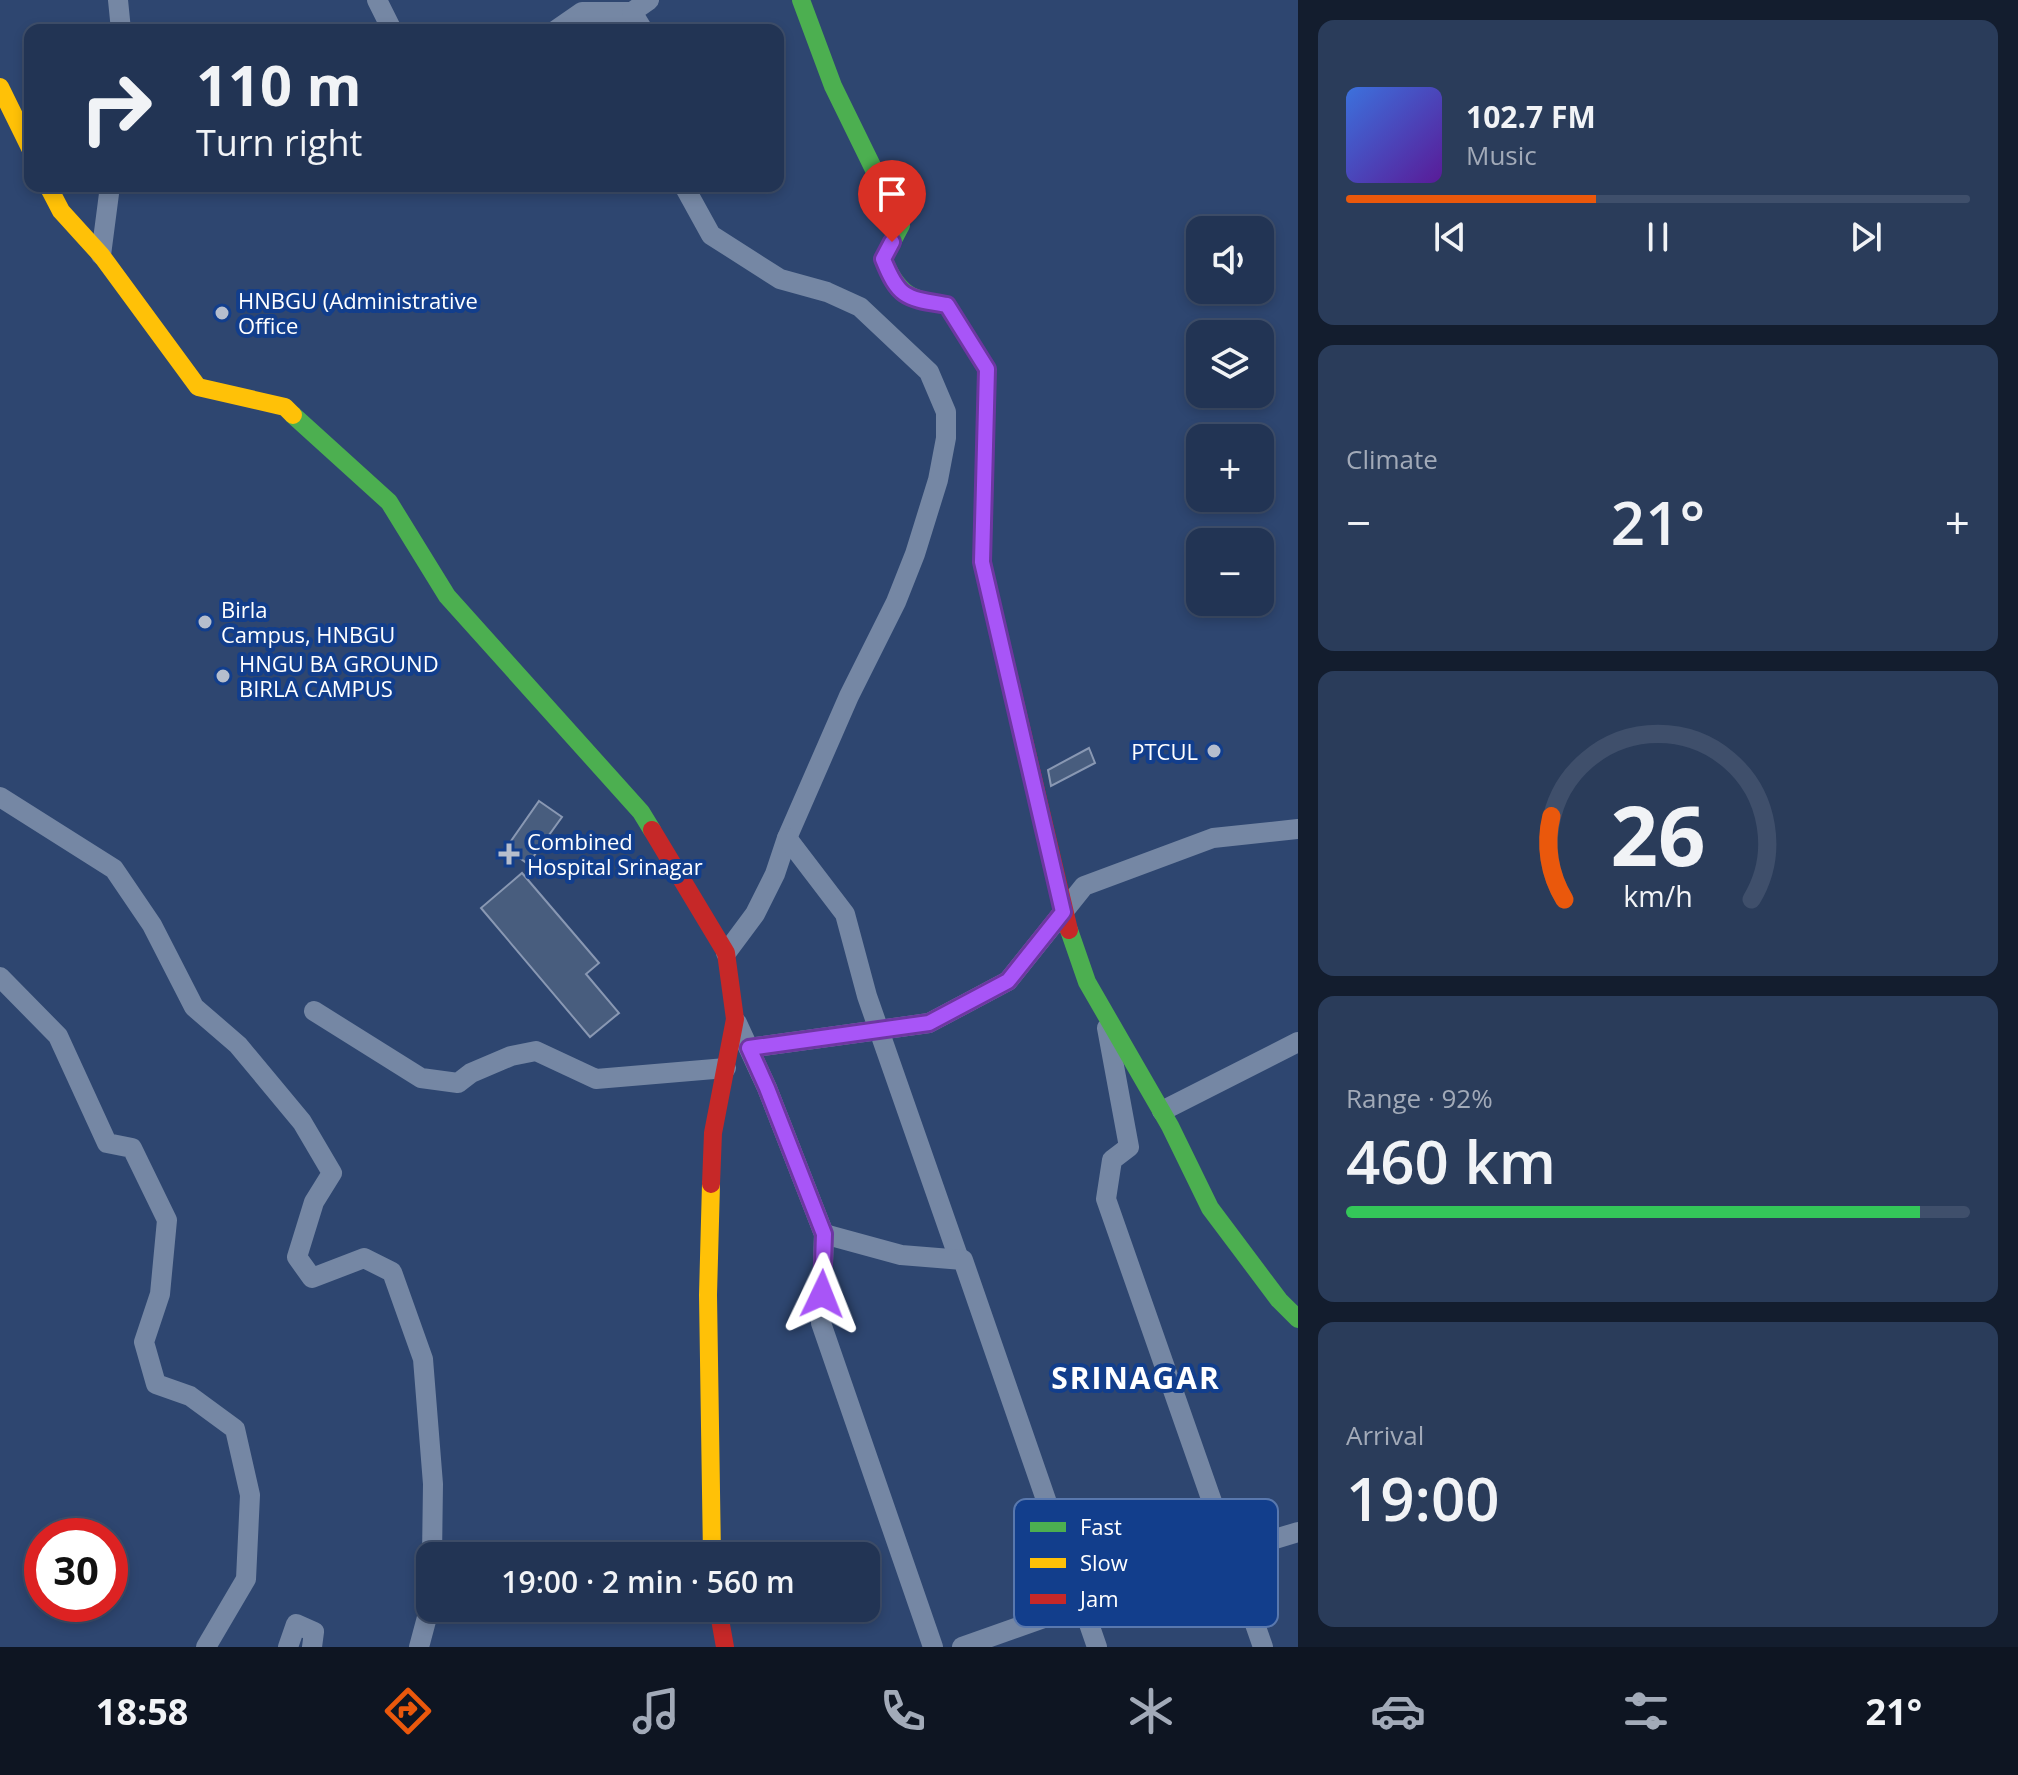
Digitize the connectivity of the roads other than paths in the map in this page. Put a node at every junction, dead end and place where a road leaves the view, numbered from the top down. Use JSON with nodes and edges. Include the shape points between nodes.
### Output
{"nodes":[{"id":1,"x":118,"y":0,"type":"edge"},
{"id":2,"x":377,"y":0,"type":"edge"},
{"id":3,"x":801,"y":0,"type":"edge"},
{"id":4,"x":641,"y":14,"type":"edge"},
{"id":5,"x":120,"y":24,"type":"edge"},
{"id":6,"x":389,"y":24,"type":"edge"},
{"id":7,"x":565,"y":24,"type":"edge"},
{"id":8,"x":0,"y":87,"type":"edge"},
{"id":9,"x":24,"y":136,"type":"edge"},
{"id":10,"x":51,"y":192,"type":"edge"},
{"id":11,"x":109,"y":192,"type":"edge"},
{"id":12,"x":687,"y":192,"type":"edge"},
{"id":13,"x":101,"y":255,"type":"junction"},
{"id":14,"x":0,"y":797,"type":"edge"},
{"id":15,"x":1298,"y":829,"type":"edge"},
{"id":16,"x":787,"y":838,"type":"junction"},
{"id":17,"x":1063,"y":912,"type":"junction"},
{"id":18,"x":726,"y":953,"type":"junction"},
{"id":19,"x":0,"y":977,"type":"edge"},
{"id":20,"x":314,"y":1011,"type":"dead end"},
{"id":21,"x":1104,"y":1012,"type":"junction"},
{"id":22,"x":735,"y":1019,"type":"junction"},
{"id":23,"x":879,"y":1030,"type":"junction"},
{"id":24,"x":1298,"y":1042,"type":"edge"},
{"id":25,"x":749,"y":1048,"type":"junction"},
{"id":26,"x":726,"y":1068,"type":"junction"},
{"id":27,"x":1162,"y":1111,"type":"junction"},
{"id":28,"x":824,"y":1234,"type":"junction"},
{"id":29,"x":959,"y":1259,"type":"junction"},
{"id":30,"x":1298,"y":1319,"type":"edge"},
{"id":31,"x":1046,"y":1499,"type":"edge"},
{"id":32,"x":1211,"y":1499,"type":"edge"},
{"id":33,"x":1298,"y":1532,"type":"edge"},
{"id":34,"x":1278,"y":1538,"type":"edge"},
{"id":35,"x":432,"y":1542,"type":"edge"},
{"id":36,"x":712,"y":1542,"type":"edge"},
{"id":37,"x":426,"y":1622,"type":"edge"},
{"id":38,"x":721,"y":1622,"type":"edge"},
{"id":39,"x":1017,"y":1627,"type":"edge"},
{"id":40,"x":1090,"y":1627,"type":"edge"},
{"id":41,"x":1256,"y":1627,"type":"edge"},
{"id":42,"x":206,"y":1647,"type":"edge"},
{"id":43,"x":288,"y":1647,"type":"edge"},
{"id":44,"x":312,"y":1647,"type":"edge"},
{"id":45,"x":419,"y":1647,"type":"edge"},
{"id":46,"x":725,"y":1647,"type":"edge"},
{"id":47,"x":933,"y":1647,"type":"edge"},
{"id":48,"x":962,"y":1647,"type":"edge"},
{"id":49,"x":1097,"y":1647,"type":"edge"},
{"id":50,"x":1263,"y":1647,"type":"edge"}],
"edges":[{"from":1,"to":5,"type":"street"},
{"from":2,"to":6,"type":"street"},
{"from":3,"to":17,"type":"main road","via":[[812,39],[901,225],[883,259],[894,286],[913,299],[947,305],[987,369],[982,562]]},
{"from":4,"to":7,"type":"street","via":[[582,12]]},
{"from":8,"to":9,"type":"main road"},
{"from":10,"to":13,"type":"main road","via":[[61,211]]},
{"from":11,"to":13,"type":"street"},
{"from":12,"to":16,"type":"street","via":[[711,235],[780,279],[860,307],[929,372],[946,412],[942,466],[915,554]]},
{"from":13,"to":18,"type":"main road","via":[[198,387],[285,407],[389,502],[447,596],[641,812]]},
{"from":14,"to":35,"type":"street","via":[[114,869],[152,925],[194,1007],[238,1045],[302,1122],[332,1173],[314,1202],[297,1257],[312,1278],[364,1258],[392,1272],[423,1359]]},
{"from":15,"to":17,"type":"street","via":[[1213,838],[1084,886]]},
{"from":16,"to":18,"type":"street","via":[[755,914]]},
{"from":16,"to":23,"type":"street","via":[[845,914]]},
{"from":17,"to":21,"type":"main road","via":[[1087,982]]},
{"from":17,"to":23,"type":"street","via":[[1008,981],[929,1023]]},
{"from":18,"to":22,"type":"main road"},
{"from":19,"to":42,"type":"street","via":[[58,1036],[107,1143],[132,1148],[167,1220],[160,1294],[144,1342],[156,1384],[190,1396],[235,1429],[250,1495],[246,1579]]},
{"from":20,"to":26,"type":"street","via":[[421,1078],[434,1080],[458,1083],[511,1056],[536,1051],[596,1079]]},
{"from":21,"to":27,"type":"main road"},
{"from":21,"to":32,"type":"street","via":[[1129,1147],[1112,1160],[1106,1199]]},
{"from":22,"to":25,"type":"street"},
{"from":22,"to":26,"type":"main road"},
{"from":23,"to":25,"type":"street"},
{"from":23,"to":29,"type":"street"},
{"from":24,"to":27,"type":"street"},
{"from":25,"to":28,"type":"street"},
{"from":26,"to":36,"type":"main road","via":[[713,1133],[711,1192]]},
{"from":27,"to":30,"type":"main road","via":[[1210,1208]]},
{"from":28,"to":29,"type":"street","via":[[901,1255]]},
{"from":28,"to":47,"type":"street","via":[[821,1323]]},
{"from":29,"to":31,"type":"street"},
{"from":33,"to":34,"type":"street"},
{"from":37,"to":45,"type":"street"},
{"from":38,"to":46,"type":"main road"},
{"from":39,"to":48,"type":"street"},
{"from":40,"to":49,"type":"street"},
{"from":41,"to":50,"type":"street"},
{"from":43,"to":44,"type":"street","via":[[296,1624],[314,1632]]}]}
